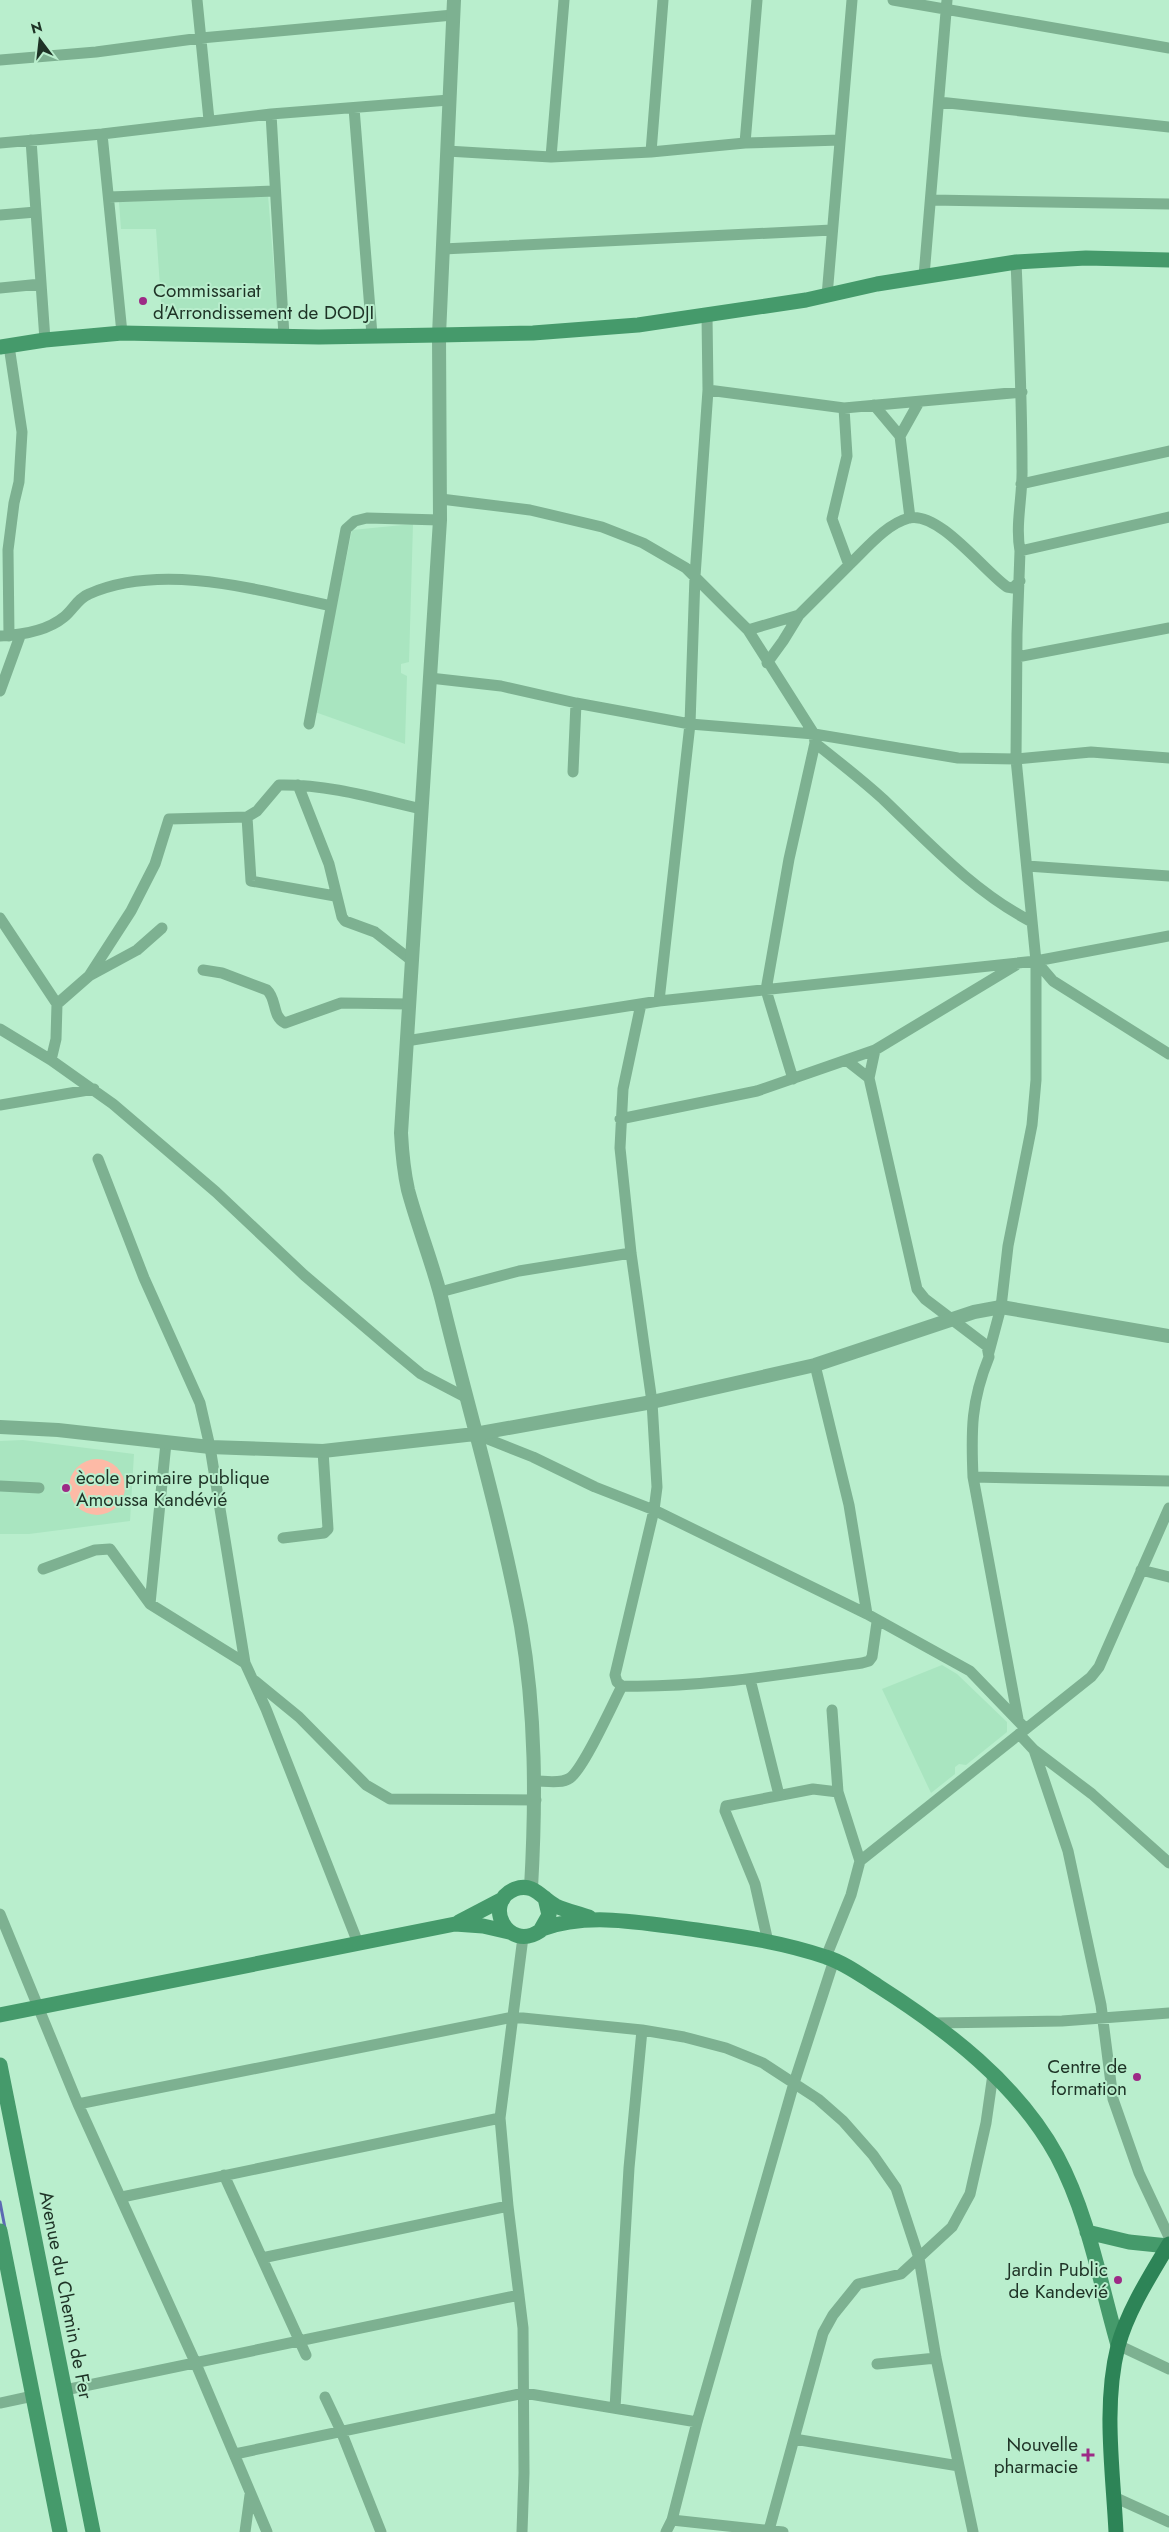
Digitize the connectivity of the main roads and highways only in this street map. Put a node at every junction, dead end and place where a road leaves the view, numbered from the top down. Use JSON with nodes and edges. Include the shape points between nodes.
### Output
{"nodes":[{"id":1,"x":1169,"y":260,"type":"edge"},
{"id":2,"x":4,"y":346,"type":"edge"},
{"id":3,"x":545,"y":1898,"type":"junction"},
{"id":4,"x":504,"y":1899,"type":"junction"},
{"id":5,"x":600,"y":1920,"type":"junction"},
{"id":6,"x":455,"y":1924,"type":"junction"},
{"id":7,"x":542,"y":1929,"type":"junction"},
{"id":8,"x":516,"y":1934,"type":"junction"},
{"id":9,"x":0,"y":2015,"type":"edge"},
{"id":10,"x":0,"y":2065,"type":"edge"},
{"id":11,"x":0,"y":2231,"type":"edge"},
{"id":12,"x":1087,"y":2232,"type":"junction"},
{"id":13,"x":1169,"y":2242,"type":"edge"},
{"id":14,"x":1118,"y":2345,"type":"junction"},
{"id":15,"x":60,"y":2532,"type":"edge"},
{"id":16,"x":93,"y":2532,"type":"edge"},
{"id":17,"x":1116,"y":2532,"type":"edge"}],
"edges":[{"from":1,"to":2,"type":"main road","via":[[1086,258],[1016,262],[707,316],[619,327],[438,335],[122,333]]},
{"from":3,"to":4,"type":"main road","via":[[531,1888],[517,1889]]},
{"from":3,"to":5,"type":"main road","via":[[560,1908]]},
{"from":3,"to":7,"type":"main road","via":[[549,1912]]},
{"from":4,"to":6,"type":"main road"},
{"from":4,"to":8,"type":"main road","via":[[500,1916]]},
{"from":5,"to":7,"type":"main road","via":[[568,1921]]},
{"from":5,"to":12,"type":"main road","via":[[720,1933],[768,1942],[830,1959],[903,2002],[993,2074],[1032,2118],[1056,2155],[1078,2202]]},
{"from":6,"to":8,"type":"main road","via":[[483,1926]]},
{"from":6,"to":9,"type":"main road"},
{"from":7,"to":8,"type":"main road","via":[[535,1934]]},
{"from":10,"to":16,"type":"main road","name":"Avenue du Chemin de Fer"},
{"from":11,"to":15,"type":"main road"},
{"from":12,"to":13,"type":"main road","via":[[1129,2242]]},
{"from":12,"to":14,"type":"main road"},
{"from":13,"to":14,"type":"main road","via":[[1130,2314]]},
{"from":14,"to":17,"type":"main road","via":[[1111,2396]]}]}
